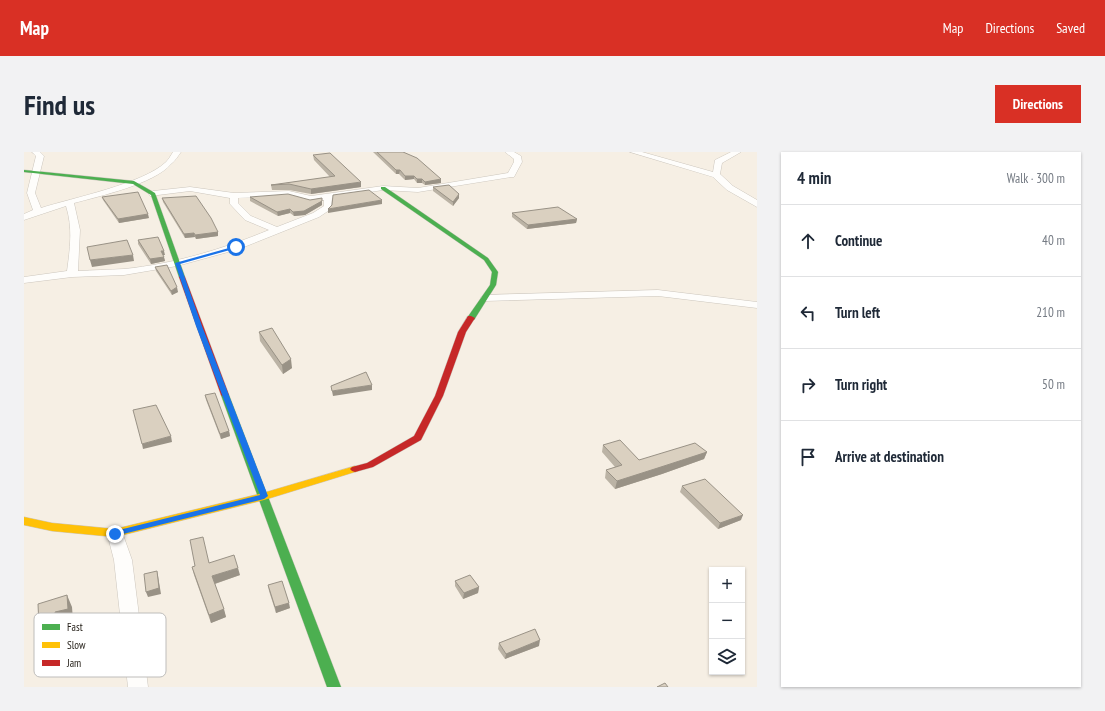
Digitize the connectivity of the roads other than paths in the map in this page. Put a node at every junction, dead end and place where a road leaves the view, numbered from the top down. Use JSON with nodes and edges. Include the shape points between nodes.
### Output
{"nodes":[{"id":1,"x":36,"y":152,"type":"edge"},
{"id":2,"x":177,"y":152,"type":"edge"},
{"id":3,"x":508,"y":152,"type":"edge"},
{"id":4,"x":634,"y":152,"type":"edge"},
{"id":5,"x":737,"y":152,"type":"edge"},
{"id":6,"x":24,"y":171,"type":"edge"},
{"id":7,"x":36,"y":172,"type":"junction"},
{"id":8,"x":716,"y":175,"type":"junction"},
{"id":9,"x":134,"y":183,"type":"junction"},
{"id":10,"x":383,"y":188,"type":"junction"},
{"id":11,"x":153,"y":194,"type":"junction"},
{"id":12,"x":234,"y":196,"type":"junction"},
{"id":13,"x":328,"y":196,"type":"junction"},
{"id":14,"x":70,"y":203,"type":"junction"},
{"id":15,"x":757,"y":204,"type":"edge"},
{"id":16,"x":38,"y":212,"type":"junction"},
{"id":17,"x":24,"y":217,"type":"edge"},
{"id":18,"x":278,"y":231,"type":"junction"},
{"id":19,"x":177,"y":263,"type":"junction"},
{"id":20,"x":72,"y":274,"type":"junction"},
{"id":21,"x":24,"y":280,"type":"edge"},
{"id":22,"x":485,"y":298,"type":"junction"},
{"id":23,"x":757,"y":305,"type":"edge"},
{"id":24,"x":264,"y":496,"type":"junction"},
{"id":25,"x":24,"y":521,"type":"edge"},
{"id":26,"x":115,"y":534,"type":"junction"},
{"id":27,"x":129,"y":613,"type":"edge"},
{"id":28,"x":137,"y":677,"type":"edge"},
{"id":29,"x":138,"y":687,"type":"edge"},
{"id":30,"x":334,"y":687,"type":"edge"}],
"edges":[{"from":1,"to":7,"type":"street","via":[[40,156]]},
{"from":2,"to":9,"type":"street","via":[[170,163]]},
{"from":3,"to":10,"type":"street","via":[[518,158],[511,175],[418,190]]},
{"from":4,"to":8,"type":"street"},
{"from":5,"to":8,"type":"street","via":[[718,162]]},
{"from":6,"to":7,"type":"street"},
{"from":7,"to":9,"type":"street"},
{"from":7,"to":16,"type":"street","via":[[31,193]]},
{"from":8,"to":15,"type":"street","via":[[730,188]]},
{"from":9,"to":11,"type":"street"},
{"from":9,"to":14,"type":"street"},
{"from":10,"to":13,"type":"street"},
{"from":10,"to":22,"type":"street","via":[[486,259],[495,272],[493,285]]},
{"from":11,"to":12,"type":"street","via":[[190,189]]},
{"from":11,"to":19,"type":"street"},
{"from":12,"to":13,"type":"street","via":[[290,193],[308,199]]},
{"from":12,"to":18,"type":"street","via":[[234,204],[248,218]]},
{"from":13,"to":18,"type":"street","via":[[328,207],[316,215]]},
{"from":14,"to":16,"type":"street"},
{"from":14,"to":20,"type":"street","via":[[77,233]]},
{"from":16,"to":17,"type":"street"},
{"from":18,"to":19,"type":"street","via":[[236,247]]},
{"from":19,"to":20,"type":"street","via":[[124,272]]},
{"from":19,"to":24,"type":"street"},
{"from":20,"to":21,"type":"street"},
{"from":22,"to":23,"type":"street","via":[[658,293]]},
{"from":22,"to":24,"type":"street","via":[[462,332],[439,396],[418,438],[370,465]]},
{"from":24,"to":26,"type":"street"},
{"from":24,"to":30,"type":"street"},
{"from":25,"to":26,"type":"street"},
{"from":26,"to":27,"type":"street","via":[[123,560]]},
{"from":28,"to":29,"type":"street"}]}
